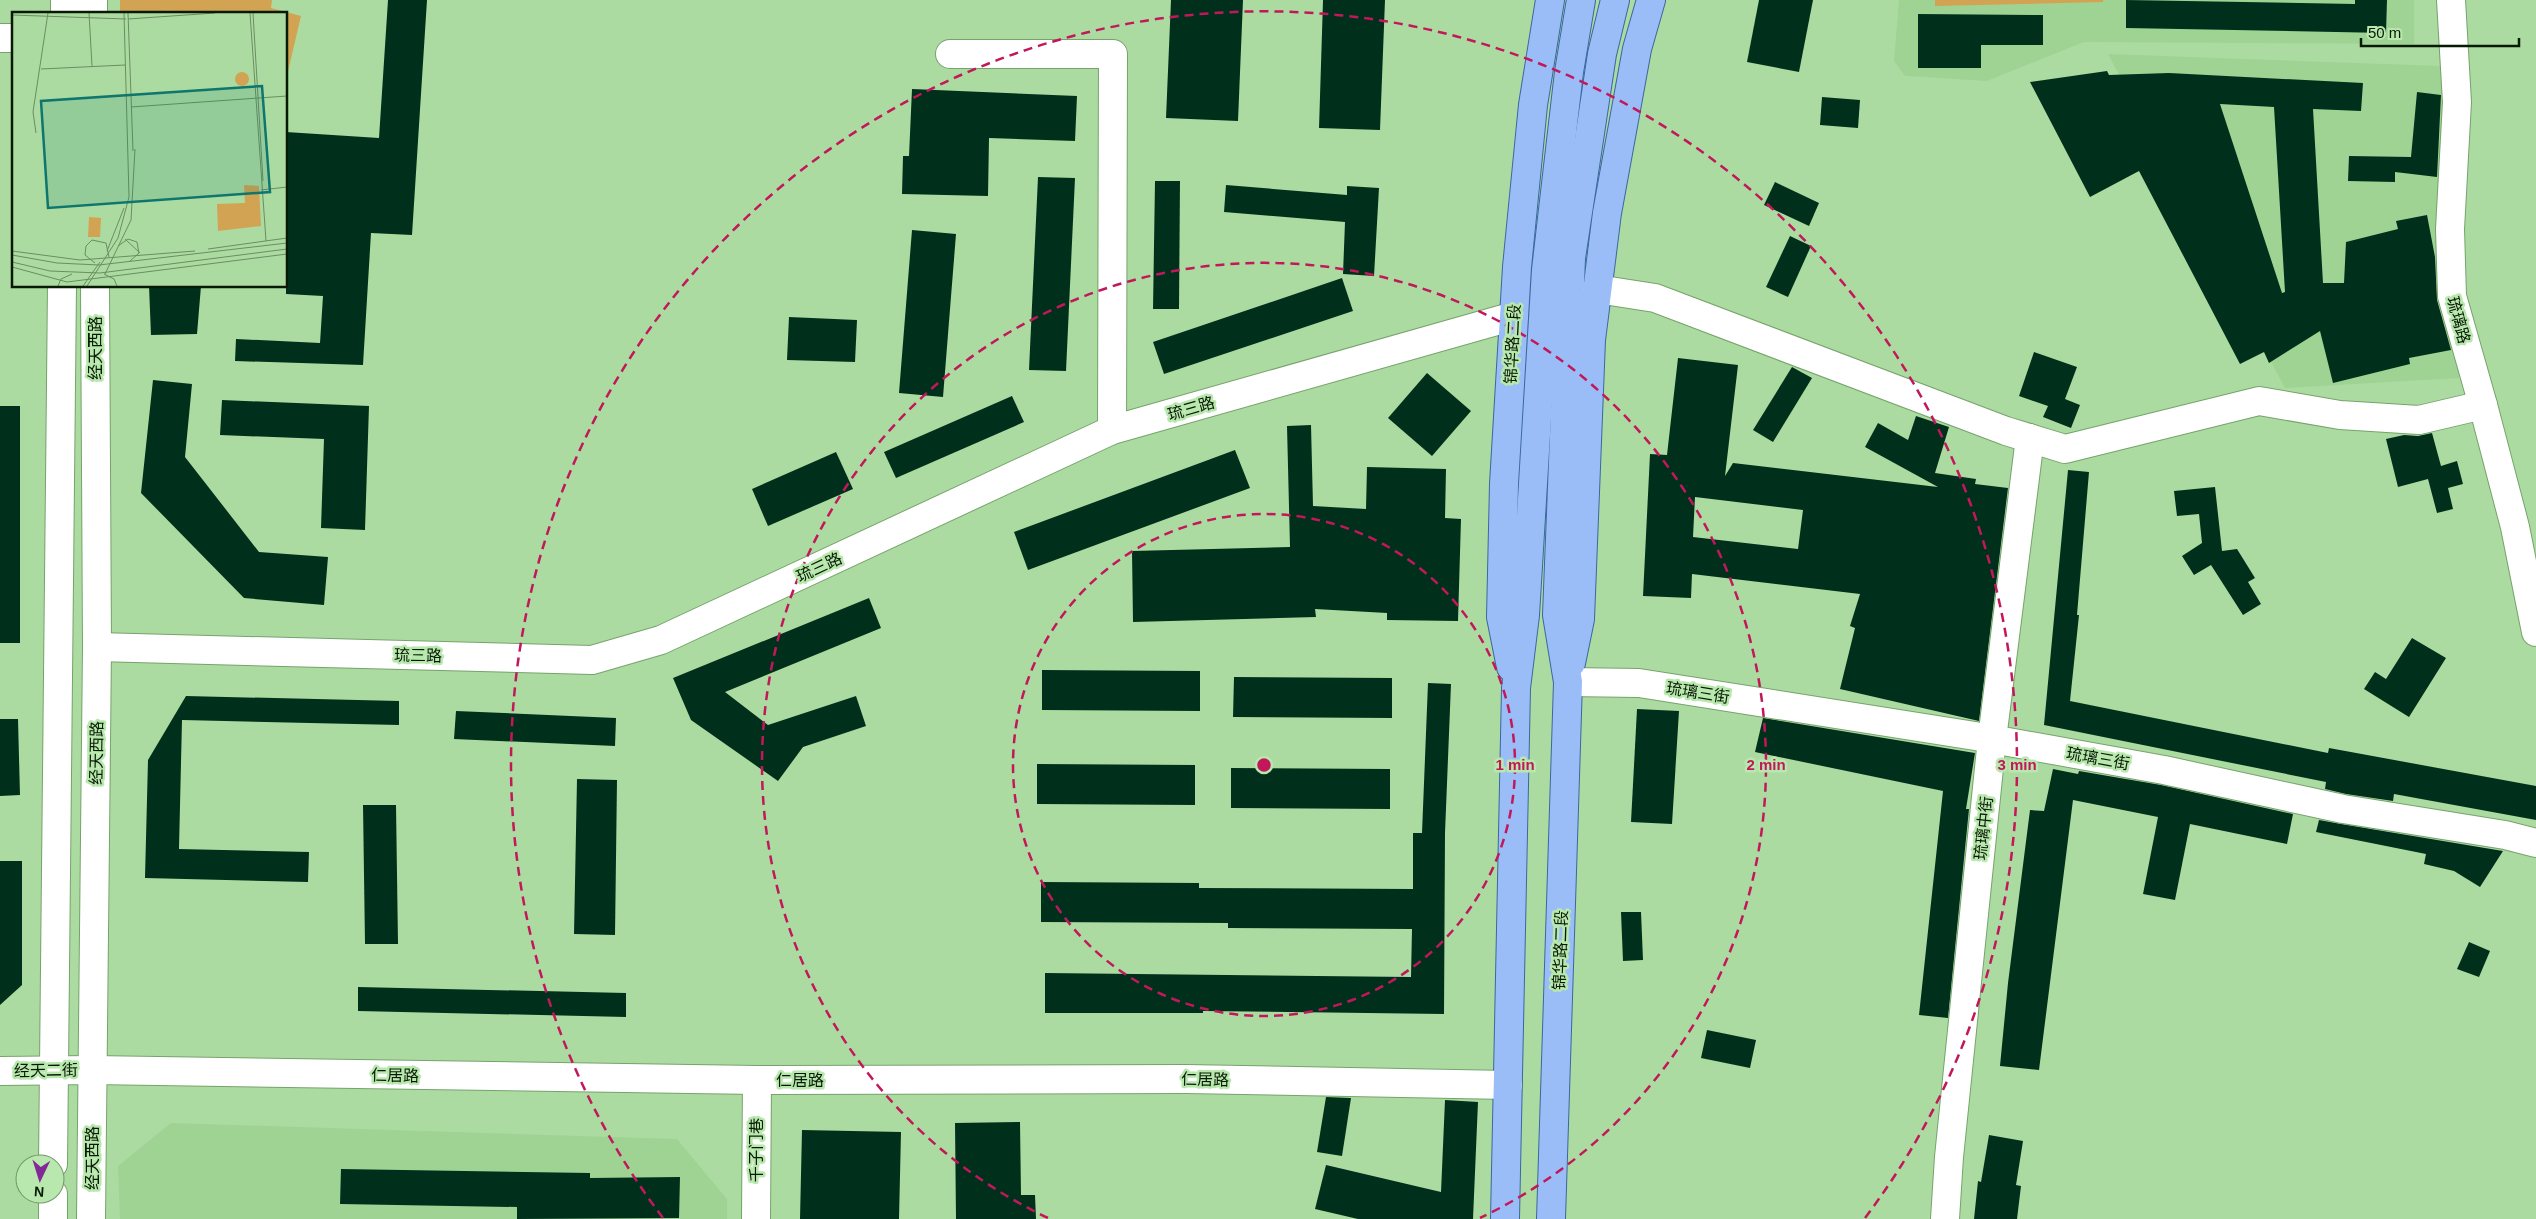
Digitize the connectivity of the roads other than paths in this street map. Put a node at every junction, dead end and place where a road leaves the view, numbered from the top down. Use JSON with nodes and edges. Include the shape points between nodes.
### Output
{"nodes":[{"id":1,"x":1550,"y":0,"type":"edge"},
{"id":2,"x":1582,"y":0,"type":"edge"},
{"id":3,"x":1615,"y":0,"type":"edge"},
{"id":4,"x":1651,"y":0,"type":"edge"},
{"id":5,"x":2451,"y":0,"type":"edge"},
{"id":6,"x":950,"y":54,"type":"dead end"},
{"id":7,"x":62,"y":288,"type":"edge"},
{"id":8,"x":94,"y":288,"type":"edge"},
{"id":9,"x":1597,"y":289,"type":"junction"},
{"id":10,"x":1514,"y":316,"type":"junction"},
{"id":11,"x":2483,"y":405,"type":"junction"},
{"id":12,"x":1112,"y":430,"type":"junction"},
{"id":13,"x":2030,"y":438,"type":"junction"},
{"id":14,"x":2536,"y":632,"type":"edge"},
{"id":15,"x":97,"y":647,"type":"junction"},
{"id":16,"x":1568,"y":682,"type":"junction"},
{"id":17,"x":1516,"y":688,"type":"junction"},
{"id":18,"x":1992,"y":739,"type":"junction"},
{"id":19,"x":2536,"y":843,"type":"edge"},
{"id":20,"x":53,"y":1070,"type":"junction"},
{"id":21,"x":92,"y":1070,"type":"junction"},
{"id":22,"x":0,"y":1071,"type":"edge"},
{"id":23,"x":757,"y":1080,"type":"junction"},
{"id":24,"x":1508,"y":1085,"type":"junction"},
{"id":25,"x":53,"y":1154,"type":"edge"},
{"id":26,"x":53,"y":1204,"type":"edge"},
{"id":27,"x":53,"y":1219,"type":"edge"},
{"id":28,"x":91,"y":1219,"type":"edge"},
{"id":29,"x":756,"y":1219,"type":"edge"},
{"id":30,"x":1505,"y":1219,"type":"edge"},
{"id":31,"x":1552,"y":1219,"type":"edge"},
{"id":32,"x":1945,"y":1219,"type":"edge"}],
"edges":[{"from":1,"to":10,"type":"main road","name":"锦华路二段","via":[[1533,105]]},
{"from":2,"to":17,"type":"main road","name":"锦华路二段","via":[[1569,72],[1546,270],[1525,615]]},
{"from":3,"to":16,"type":"main road","name":"锦华路二段","via":[[1602,54],[1571,258],[1557,616]]},
{"from":4,"to":9,"type":"main road","name":"锦华路二段","via":[[1637,49],[1607,212]]},
{"from":5,"to":11,"type":"street","name":"琉璃路","via":[[2457,102],[2450,229],[2452,296]]},
{"from":6,"to":12,"type":"street","via":[[1113,54]]},
{"from":7,"to":20,"type":"street","name":"经天西路"},
{"from":8,"to":15,"type":"street","name":"经天西路"},
{"from":9,"to":13,"type":"street","via":[[1655,298]]},
{"from":9,"to":16,"type":"main road","name":"锦华路二段","via":[[1590,340],[1580,619]]},
{"from":10,"to":12,"type":"street","name":"琉三路"},
{"from":10,"to":17,"type":"main road","name":"锦华路二段","via":[[1504,484],[1501,618]]},
{"from":11,"to":13,"type":"street","via":[[2419,420],[2340,415],[2260,401],[2064,449]]},
{"from":11,"to":14,"type":"street","name":"琉璃路","via":[[2515,527]]},
{"from":12,"to":15,"type":"street","name":"琉三路","via":[[661,640],[592,660]]},
{"from":13,"to":18,"type":"street","name":"琉璃中街"},
{"from":15,"to":21,"type":"street","name":"经天西路"},
{"from":16,"to":18,"type":"street","name":"琉璃三街","via":[[1639,683]]},
{"from":16,"to":31,"type":"main road","name":"锦华路二段"},
{"from":17,"to":24,"type":"main road","name":"锦华路二段"},
{"from":18,"to":19,"type":"street","name":"琉璃三街"},
{"from":18,"to":32,"type":"street","name":"琉璃中街"},
{"from":20,"to":21,"type":"street","name":"经天二街"},
{"from":20,"to":22,"type":"street","name":"经天二街"},
{"from":20,"to":25,"type":"street","name":"经天西路"},
{"from":21,"to":23,"type":"street","name":"仁居路"},
{"from":21,"to":28,"type":"street","name":"经天西路"},
{"from":23,"to":24,"type":"street","name":"仁居路","via":[[1185,1079]]},
{"from":23,"to":29,"type":"street","name":"千子门巷"},
{"from":24,"to":30,"type":"main road","name":"锦华路二段"},
{"from":26,"to":27,"type":"street"}]}
